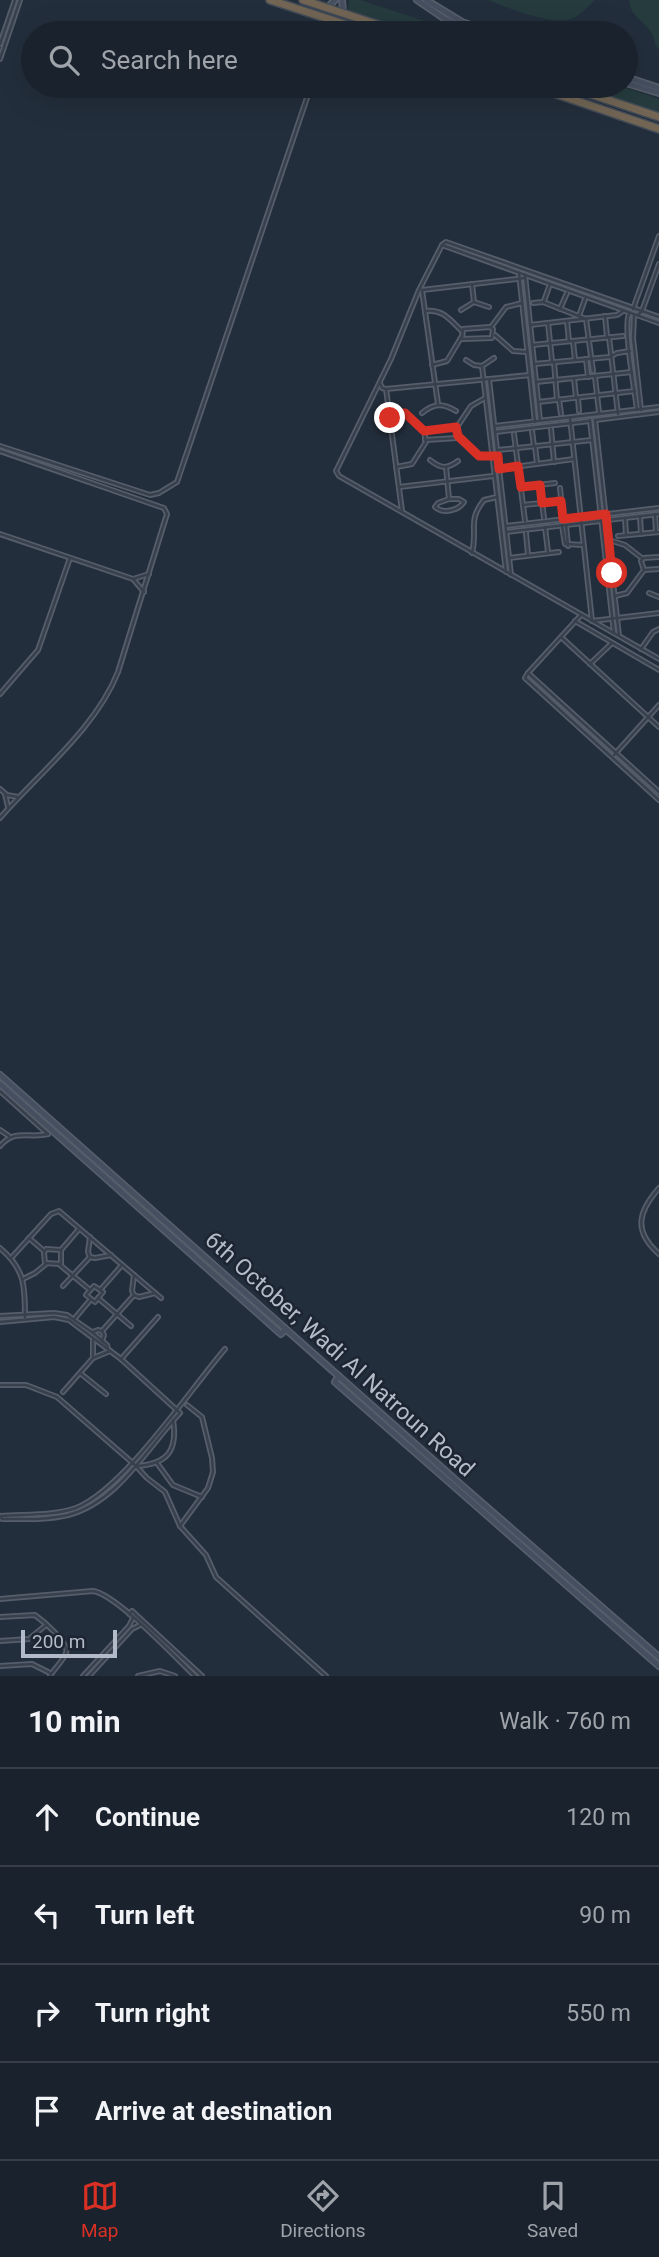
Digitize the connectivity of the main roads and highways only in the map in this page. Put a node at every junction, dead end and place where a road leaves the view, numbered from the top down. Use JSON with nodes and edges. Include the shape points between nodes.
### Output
{"nodes":[{"id":1,"x":270,"y":0,"type":"edge"},
{"id":2,"x":303,"y":0,"type":"edge"},
{"id":3,"x":335,"y":21,"type":"edge"},
{"id":4,"x":366,"y":21,"type":"edge"},
{"id":5,"x":568,"y":98,"type":"edge"},
{"id":6,"x":602,"y":98,"type":"edge"},
{"id":7,"x":659,"y":117,"type":"edge"},
{"id":8,"x":659,"y":129,"type":"edge"}],
"edges":[{"from":1,"to":3,"type":"highway"},
{"from":2,"to":4,"type":"highway"},
{"from":5,"to":8,"type":"highway"},
{"from":6,"to":7,"type":"highway"}]}
